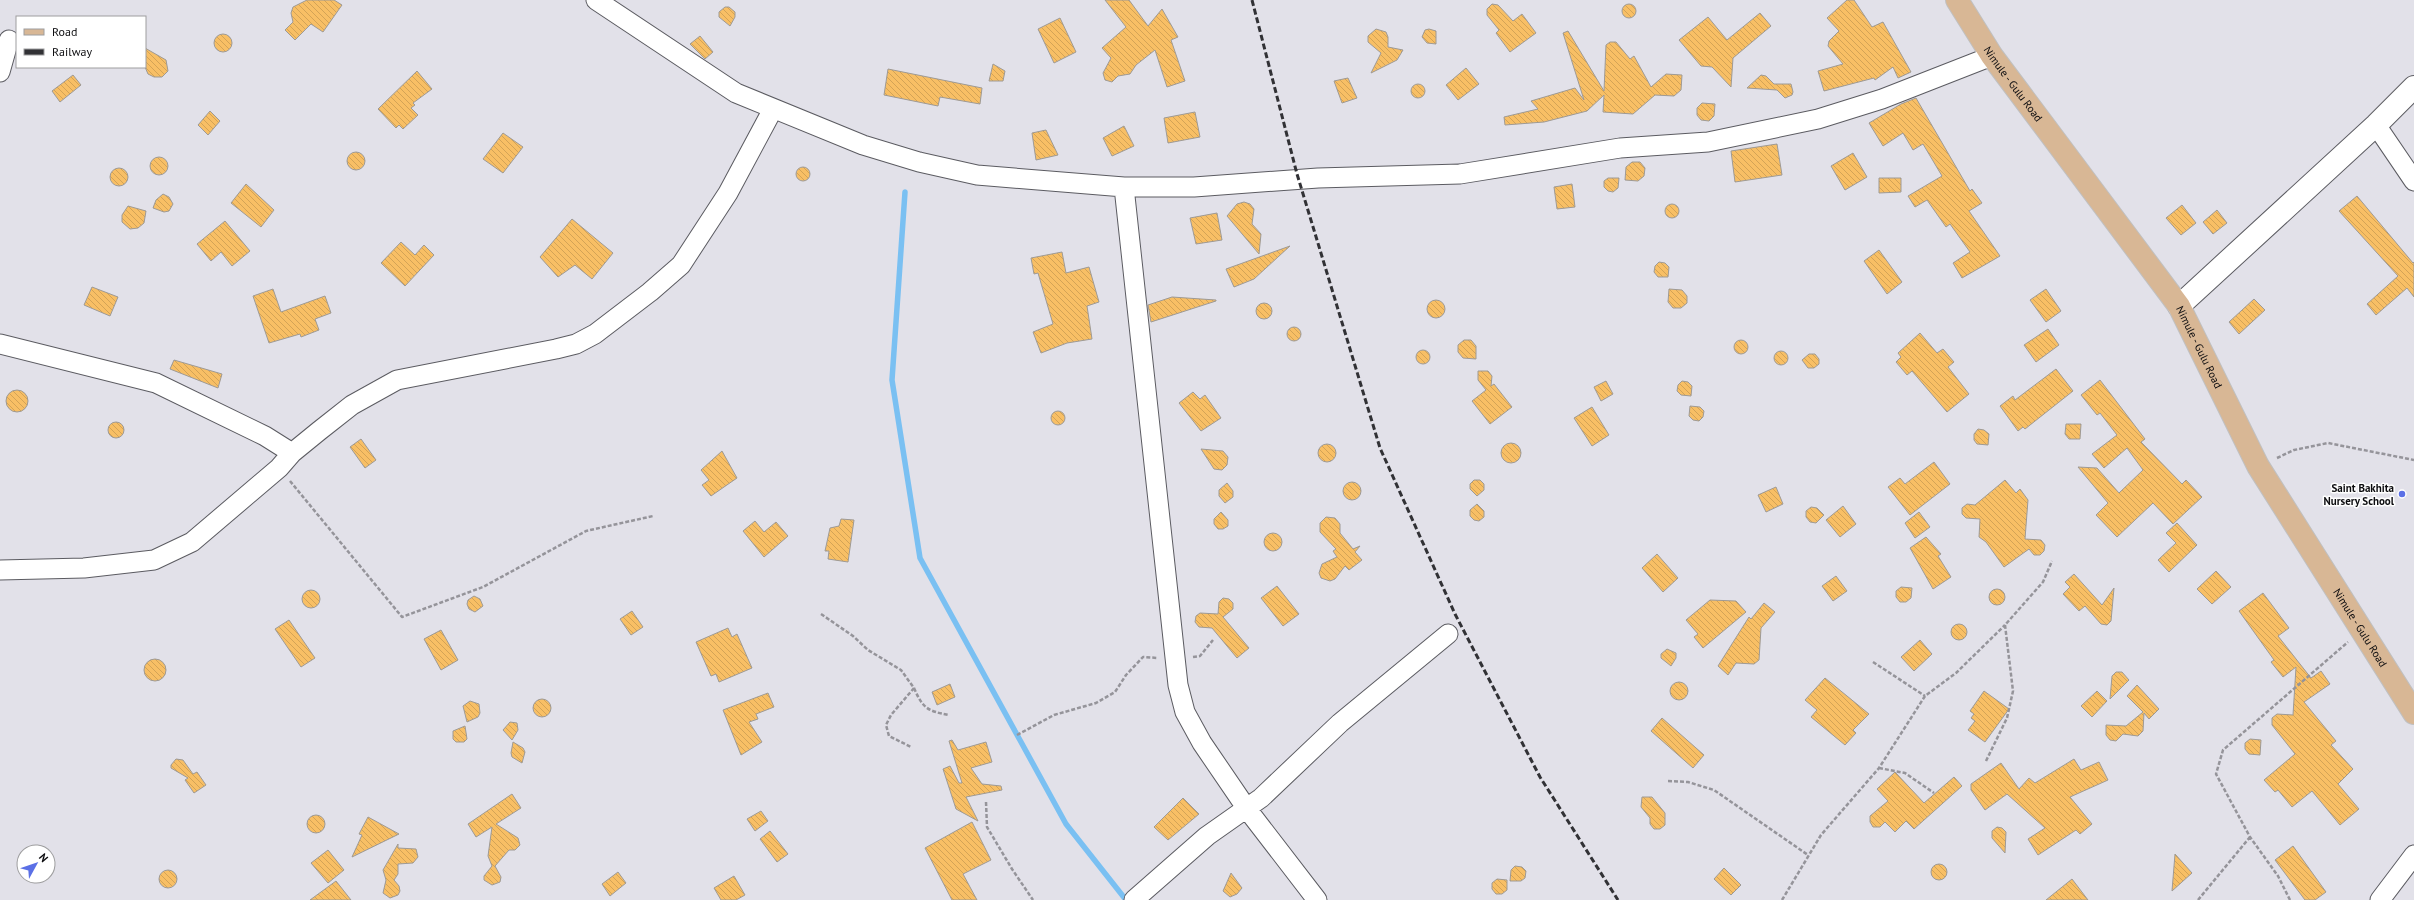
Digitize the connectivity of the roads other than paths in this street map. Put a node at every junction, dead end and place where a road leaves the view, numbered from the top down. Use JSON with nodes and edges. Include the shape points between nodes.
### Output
{"nodes":[{"id":1,"x":596,"y":0,"type":"edge"},
{"id":2,"x":1957,"y":0,"type":"edge"},
{"id":3,"x":9,"y":40,"type":"dead end"},
{"id":4,"x":1992,"y":56,"type":"junction"},
{"id":5,"x":0,"y":72,"type":"edge"},
{"id":6,"x":2414,"y":88,"type":"edge"},
{"id":7,"x":773,"y":109,"type":"junction"},
{"id":8,"x":2376,"y":126,"type":"junction"},
{"id":9,"x":2414,"y":181,"type":"edge"},
{"id":10,"x":1124,"y":187,"type":"junction"},
{"id":11,"x":2179,"y":306,"type":"junction"},
{"id":12,"x":0,"y":344,"type":"edge"},
{"id":13,"x":292,"y":453,"type":"junction"},
{"id":14,"x":0,"y":570,"type":"edge"},
{"id":15,"x":1448,"y":634,"type":"dead end"},
{"id":16,"x":2414,"y":713,"type":"edge"},
{"id":17,"x":1247,"y":809,"type":"junction"},
{"id":18,"x":2414,"y":855,"type":"edge"},
{"id":19,"x":1134,"y":900,"type":"edge"},
{"id":20,"x":1317,"y":900,"type":"edge"},
{"id":21,"x":2380,"y":900,"type":"edge"}],
"edges":[{"from":1,"to":7,"type":"street","via":[[736,93]]},
{"from":2,"to":4,"type":"main road","name":"Nimule - Gulu Road"},
{"from":3,"to":5,"type":"street"},
{"from":4,"to":10,"type":"street","via":[[1889,96],[1818,119],[1708,142],[1620,148],[1460,174],[1318,178],[1194,187]]},
{"from":4,"to":11,"type":"main road","name":"Nimule - Gulu Road"},
{"from":6,"to":8,"type":"street"},
{"from":7,"to":10,"type":"street","via":[[863,144],[954,170],[977,175]]},
{"from":7,"to":13,"type":"street","via":[[728,193],[681,265],[595,334],[576,344],[556,349],[397,380],[352,405]]},
{"from":8,"to":9,"type":"street"},
{"from":8,"to":11,"type":"street"},
{"from":10,"to":17,"type":"street","via":[[1178,684],[1185,712],[1202,744]]},
{"from":11,"to":16,"type":"main road","name":"Nimule - Gulu Road","via":[[2258,466]]},
{"from":12,"to":13,"type":"street","via":[[156,383],[265,436]]},
{"from":13,"to":14,"type":"street","via":[[279,468],[192,542],[154,560],[84,568]]},
{"from":15,"to":17,"type":"street","via":[[1340,723]]},
{"from":17,"to":19,"type":"street","via":[[1207,836]]},
{"from":17,"to":20,"type":"street"},
{"from":18,"to":21,"type":"street"}]}
